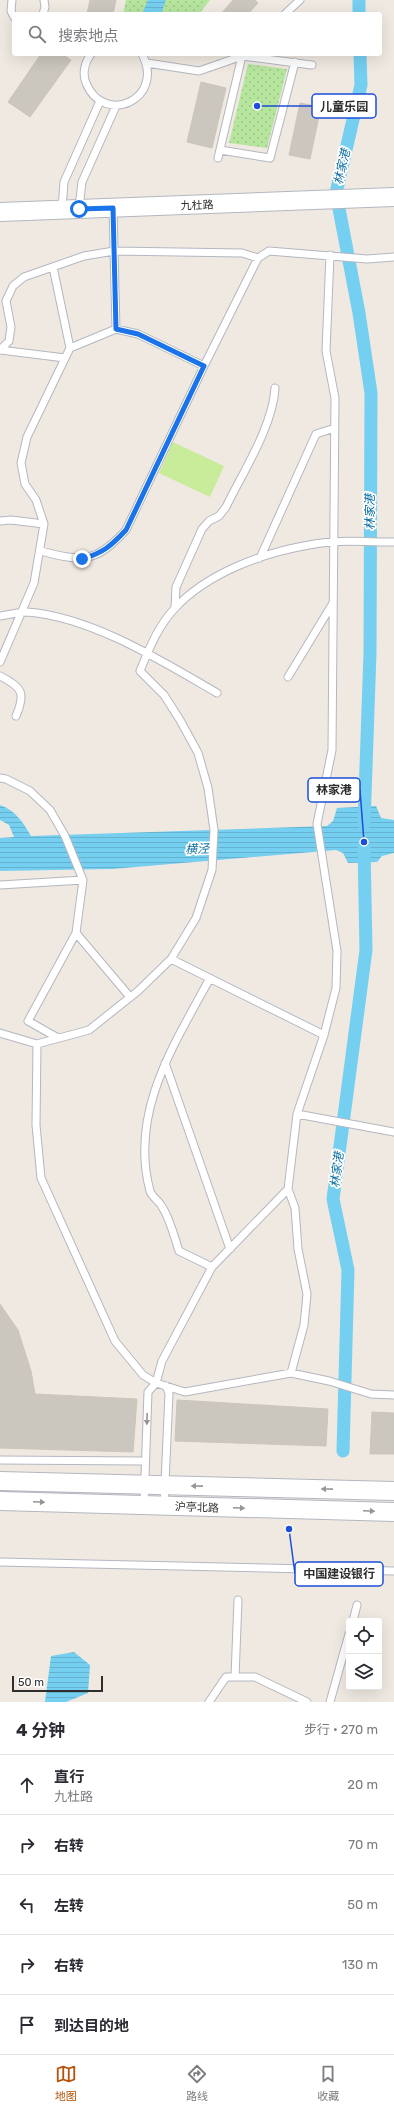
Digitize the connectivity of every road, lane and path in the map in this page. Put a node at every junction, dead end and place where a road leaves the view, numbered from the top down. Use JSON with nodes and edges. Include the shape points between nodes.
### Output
{"nodes":[{"id":1,"x":12,"y":0,"type":"edge"},
{"id":2,"x":44,"y":0,"type":"edge"},
{"id":3,"x":300,"y":0,"type":"edge"},
{"id":4,"x":44,"y":12,"type":"edge"},
{"id":5,"x":288,"y":12,"type":"edge"},
{"id":6,"x":12,"y":13,"type":"edge"},
{"id":7,"x":90,"y":56,"type":"edge"},
{"id":8,"x":143,"y":56,"type":"edge"},
{"id":9,"x":240,"y":56,"type":"edge"},
{"id":10,"x":243,"y":56,"type":"edge"},
{"id":11,"x":250,"y":56,"type":"edge"},
{"id":12,"x":294,"y":62,"type":"junction"},
{"id":13,"x":147,"y":63,"type":"junction"},
{"id":14,"x":312,"y":65,"type":"dead end"},
{"id":15,"x":100,"y":101,"type":"junction"},
{"id":16,"x":116,"y":106,"type":"junction"},
{"id":17,"x":220,"y":150,"type":"junction"},
{"id":18,"x":218,"y":158,"type":"dead end"},
{"id":19,"x":394,"y":197,"type":"edge"},
{"id":20,"x":113,"y":208,"type":"junction"},
{"id":21,"x":71,"y":209,"type":"junction"},
{"id":22,"x":0,"y":212,"type":"edge"},
{"id":23,"x":114,"y":251,"type":"junction"},
{"id":24,"x":330,"y":255,"type":"junction"},
{"id":25,"x":394,"y":257,"type":"edge"},
{"id":26,"x":258,"y":258,"type":"junction"},
{"id":27,"x":53,"y":267,"type":"junction"},
{"id":28,"x":116,"y":329,"type":"junction"},
{"id":29,"x":70,"y":348,"type":"junction"},
{"id":30,"x":0,"y":350,"type":"edge"},
{"id":31,"x":65,"y":358,"type":"junction"},
{"id":32,"x":204,"y":366,"type":"junction"},
{"id":33,"x":275,"y":388,"type":"dead end"},
{"id":34,"x":335,"y":428,"type":"junction"},
{"id":35,"x":0,"y":521,"type":"edge"},
{"id":36,"x":44,"y":524,"type":"junction"},
{"id":37,"x":394,"y":542,"type":"edge"},
{"id":38,"x":334,"y":543,"type":"junction"},
{"id":39,"x":41,"y":551,"type":"junction"},
{"id":40,"x":260,"y":558,"type":"junction"},
{"id":41,"x":333,"y":602,"type":"junction"},
{"id":42,"x":175,"y":608,"type":"junction"},
{"id":43,"x":22,"y":612,"type":"junction"},
{"id":44,"x":0,"y":616,"type":"edge"},
{"id":45,"x":148,"y":653,"type":"junction"},
{"id":46,"x":0,"y":662,"type":"edge"},
{"id":47,"x":0,"y":676,"type":"edge"},
{"id":48,"x":288,"y":677,"type":"dead end"},
{"id":49,"x":217,"y":693,"type":"dead end"},
{"id":50,"x":16,"y":716,"type":"dead end"},
{"id":51,"x":0,"y":778,"type":"edge"},
{"id":52,"x":83,"y":880,"type":"junction"},
{"id":53,"x":0,"y":885,"type":"edge"},
{"id":54,"x":76,"y":933,"type":"junction"},
{"id":55,"x":171,"y":959,"type":"junction"},
{"id":56,"x":210,"y":978,"type":"junction"},
{"id":57,"x":130,"y":997,"type":"junction"},
{"id":58,"x":1,"y":1035,"type":"edge"},
{"id":59,"x":324,"y":1035,"type":"junction"},
{"id":60,"x":58,"y":1038,"type":"junction"},
{"id":61,"x":37,"y":1044,"type":"junction"},
{"id":62,"x":165,"y":1063,"type":"junction"},
{"id":63,"x":297,"y":1114,"type":"junction"},
{"id":64,"x":394,"y":1132,"type":"edge"},
{"id":65,"x":288,"y":1189,"type":"junction"},
{"id":66,"x":230,"y":1249,"type":"junction"},
{"id":67,"x":212,"y":1267,"type":"junction"},
{"id":68,"x":290,"y":1373,"type":"junction"},
{"id":69,"x":156,"y":1383,"type":"junction"},
{"id":70,"x":166,"y":1386,"type":"junction"},
{"id":71,"x":394,"y":1395,"type":"edge"},
{"id":72,"x":0,"y":1460,"type":"edge"},
{"id":73,"x":141,"y":1461,"type":"dead end"},
{"id":74,"x":0,"y":1481,"type":"edge"},
{"id":75,"x":145,"y":1485,"type":"junction"},
{"id":76,"x":165,"y":1485,"type":"junction"},
{"id":77,"x":394,"y":1491,"type":"edge"},
{"id":78,"x":0,"y":1501,"type":"edge"},
{"id":79,"x":144,"y":1505,"type":"junction"},
{"id":80,"x":164,"y":1506,"type":"junction"},
{"id":81,"x":394,"y":1512,"type":"edge"},
{"id":82,"x":0,"y":1562,"type":"edge"},
{"id":83,"x":394,"y":1571,"type":"edge"},
{"id":84,"x":238,"y":1600,"type":"dead end"},
{"id":85,"x":357,"y":1605,"type":"dead end"},
{"id":86,"x":353,"y":1618,"type":"edge"},
{"id":87,"x":346,"y":1645,"type":"edge"},
{"id":88,"x":235,"y":1677,"type":"junction"},
{"id":89,"x":210,"y":1702,"type":"edge"},
{"id":90,"x":307,"y":1702,"type":"edge"},
{"id":91,"x":330,"y":1702,"type":"edge"}],
"edges":[{"from":1,"to":6,"type":"lane"},
{"from":2,"to":4,"type":"lane"},
{"from":3,"to":5,"type":"lane"},
{"from":7,"to":15,"type":"lane","via":[[85,69],[85,80],[89,90]]},
{"from":8,"to":13,"type":"lane"},
{"from":9,"to":13,"type":"lane","via":[[199,71]]},
{"from":10,"to":17,"type":"lane"},
{"from":11,"to":12,"type":"lane"},
{"from":12,"to":14,"type":"lane"},
{"from":12,"to":17,"type":"lane","via":[[270,158]]},
{"from":13,"to":16,"type":"lane","via":[[147,83],[142,92],[135,100]]},
{"from":15,"to":16,"type":"lane"},
{"from":15,"to":21,"type":"lane","via":[[64,182]]},
{"from":16,"to":21,"type":"lane"},
{"from":17,"to":18,"type":"lane"},
{"from":19,"to":20,"type":"street","name":"九杜路"},
{"from":20,"to":21,"type":"street","name":"九杜路"},
{"from":20,"to":23,"type":"lane"},
{"from":21,"to":22,"type":"street","name":"九杜路"},
{"from":23,"to":26,"type":"lane","via":[[242,253]]},
{"from":23,"to":27,"type":"lane","via":[[84,256]]},
{"from":23,"to":28,"type":"lane"},
{"from":24,"to":25,"type":"lane","via":[[367,259]]},
{"from":24,"to":26,"type":"lane","via":[[268,251]]},
{"from":24,"to":34,"type":"lane","via":[[326,351],[335,398]]},
{"from":26,"to":32,"type":"lane"},
{"from":27,"to":29,"type":"lane"},
{"from":27,"to":30,"type":"lane","via":[[24,277],[13,286],[6,301],[11,327],[9,341]]},
{"from":28,"to":29,"type":"lane"},
{"from":28,"to":32,"type":"lane","via":[[138,334]]},
{"from":29,"to":31,"type":"lane"},
{"from":30,"to":31,"type":"lane"},
{"from":31,"to":36,"type":"lane","via":[[27,437],[21,463],[25,484],[36,500]]},
{"from":32,"to":39,"type":"lane","via":[[136,512],[121,535],[98,554],[82,559]]},
{"from":33,"to":42,"type":"lane","via":[[269,419],[226,507],[219,516],[209,521],[198,537],[176,588]]},
{"from":34,"to":38,"type":"lane"},
{"from":34,"to":40,"type":"lane","via":[[316,434]]},
{"from":35,"to":36,"type":"lane"},
{"from":36,"to":39,"type":"lane"},
{"from":37,"to":38,"type":"lane"},
{"from":38,"to":40,"type":"lane","via":[[309,544]]},
{"from":38,"to":41,"type":"lane"},
{"from":39,"to":43,"type":"lane","via":[[34,583]]},
{"from":40,"to":42,"type":"lane","via":[[198,587]]},
{"from":41,"to":48,"type":"lane"},
{"from":41,"to":59,"type":"lane","via":[[332,750],[317,824],[337,951],[336,988]]},
{"from":42,"to":45,"type":"lane","via":[[156,634]]},
{"from":43,"to":44,"type":"lane"},
{"from":43,"to":45,"type":"lane","via":[[64,618]]},
{"from":43,"to":46,"type":"lane"},
{"from":45,"to":49,"type":"lane"},
{"from":45,"to":55,"type":"lane","via":[[140,672],[164,695],[198,753],[208,788],[214,830],[212,870],[196,918]]},
{"from":47,"to":50,"type":"lane","via":[[19,687],[22,696]]},
{"from":51,"to":52,"type":"lane","via":[[6,778],[30,791],[50,810],[66,836]]},
{"from":52,"to":53,"type":"lane"},
{"from":52,"to":54,"type":"lane"},
{"from":54,"to":57,"type":"lane"},
{"from":54,"to":60,"type":"lane","via":[[28,1021]]},
{"from":55,"to":56,"type":"lane"},
{"from":55,"to":57,"type":"lane"},
{"from":56,"to":59,"type":"lane"},
{"from":56,"to":62,"type":"lane"},
{"from":57,"to":60,"type":"lane","via":[[90,1030]]},
{"from":58,"to":61,"type":"lane"},
{"from":59,"to":63,"type":"lane"},
{"from":60,"to":61,"type":"lane"},
{"from":61,"to":69,"type":"lane","via":[[36,1125],[41,1178],[115,1341],[143,1375]]},
{"from":62,"to":66,"type":"lane"},
{"from":62,"to":67,"type":"lane","via":[[149,1109],[143,1154],[150,1193],[162,1206],[179,1250]]},
{"from":63,"to":64,"type":"lane"},
{"from":63,"to":65,"type":"lane"},
{"from":65,"to":66,"type":"lane"},
{"from":65,"to":68,"type":"lane","via":[[295,1208],[298,1249],[308,1294],[304,1325]]},
{"from":66,"to":67,"type":"lane"},
{"from":67,"to":69,"type":"lane","via":[[162,1360]]},
{"from":68,"to":70,"type":"lane","via":[[185,1392]]},
{"from":68,"to":71,"type":"lane","via":[[329,1381],[371,1394]]},
{"from":69,"to":70,"type":"lane"},
{"from":69,"to":75,"type":"lane","one_way":true,"via":[[148,1392]]},
{"from":70,"to":76,"type":"lane","via":[[169,1393]]},
{"from":72,"to":73,"type":"lane"},
{"from":74,"to":75,"type":"street","name":"沪亭北路"},
{"from":75,"to":76,"type":"street","name":"沪亭北路"},
{"from":75,"to":79,"type":"lane"},
{"from":77,"to":76,"type":"street","name":"沪亭北路","one_way":true},
{"from":76,"to":80,"type":"lane"},
{"from":78,"to":79,"type":"street","name":"沪亭北路","one_way":true},
{"from":79,"to":80,"type":"street","name":"沪亭北路"},
{"from":80,"to":81,"type":"street","name":"沪亭北路","one_way":true},
{"from":82,"to":83,"type":"lane"},
{"from":84,"to":88,"type":"lane"},
{"from":85,"to":86,"type":"lane"},
{"from":87,"to":91,"type":"lane"},
{"from":88,"to":89,"type":"lane","via":[[226,1677]]},
{"from":88,"to":90,"type":"lane","via":[[255,1677]]}]}
